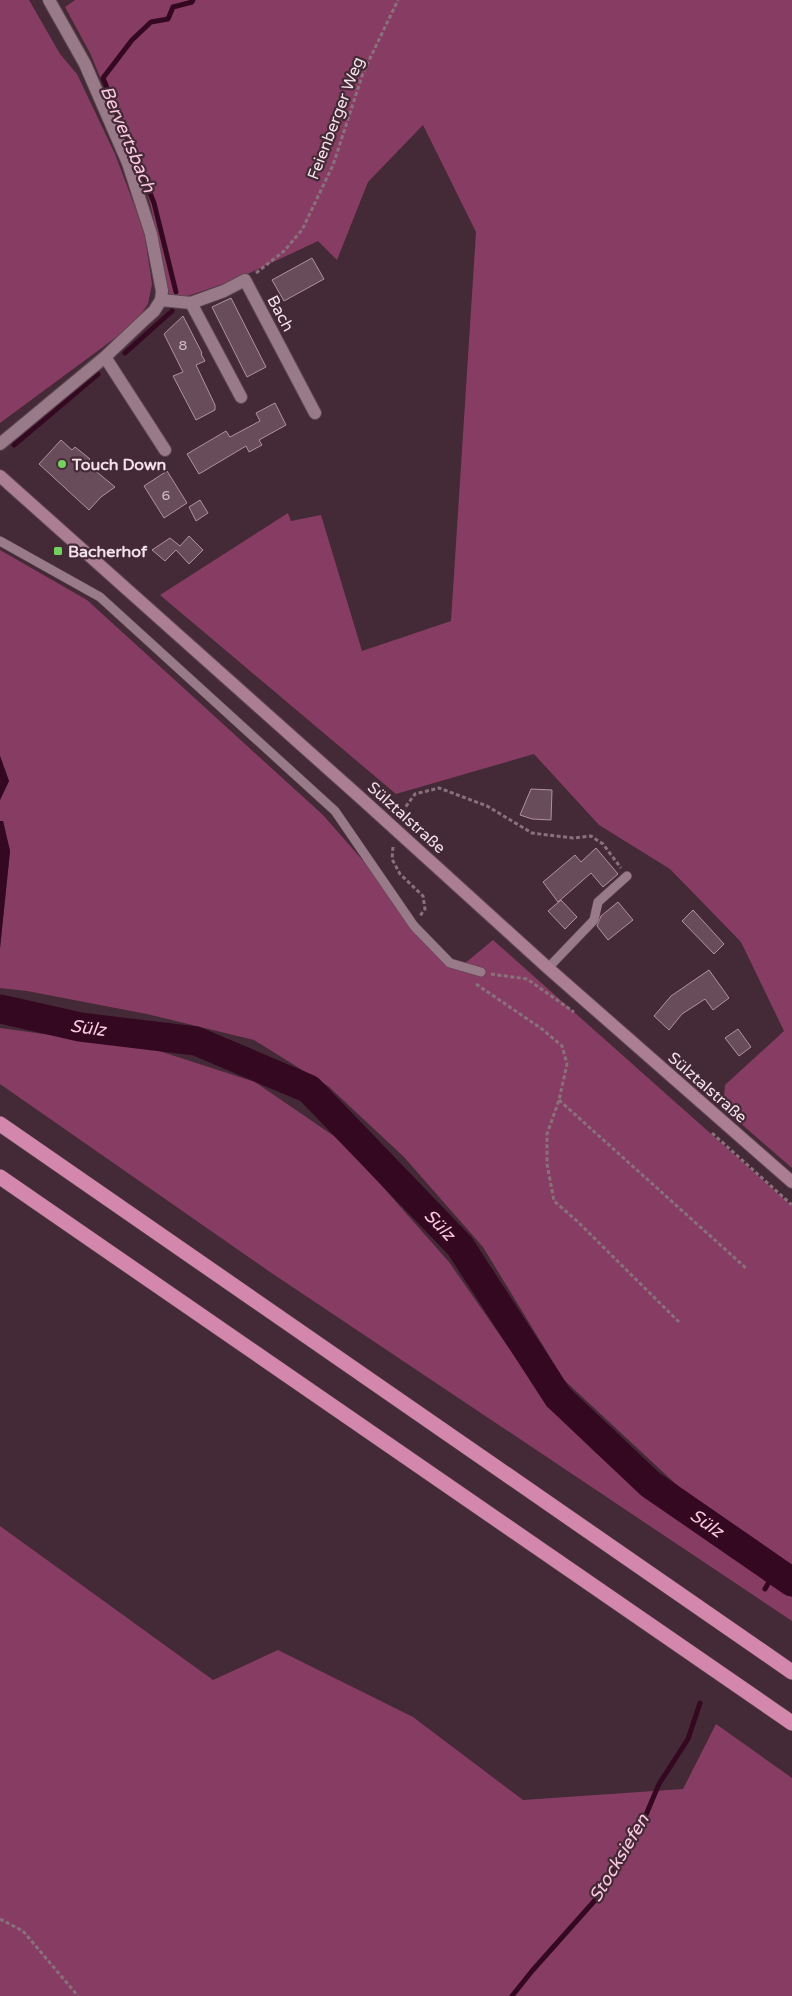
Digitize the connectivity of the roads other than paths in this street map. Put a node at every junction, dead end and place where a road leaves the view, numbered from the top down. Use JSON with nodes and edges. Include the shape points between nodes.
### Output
{"nodes":[{"id":1,"x":48,"y":0,"type":"edge"},
{"id":2,"x":161,"y":300,"type":"junction"},
{"id":3,"x":191,"y":303,"type":"junction"},
{"id":4,"x":105,"y":357,"type":"junction"},
{"id":5,"x":241,"y":397,"type":"dead end"},
{"id":6,"x":316,"y":414,"type":"dead end"},
{"id":7,"x":0,"y":444,"type":"edge"},
{"id":8,"x":165,"y":450,"type":"dead end"},
{"id":9,"x":0,"y":476,"type":"edge"},
{"id":10,"x":0,"y":541,"type":"edge"},
{"id":11,"x":628,"y":876,"type":"road end"},
{"id":12,"x":548,"y":968,"type":"junction"},
{"id":13,"x":481,"y":972,"type":"road end"},
{"id":14,"x":0,"y":1124,"type":"edge"},
{"id":15,"x":0,"y":1178,"type":"edge"},
{"id":16,"x":792,"y":1182,"type":"edge"},
{"id":17,"x":792,"y":1672,"type":"edge"},
{"id":18,"x":792,"y":1724,"type":"edge"}],
"edges":[{"from":1,"to":2,"type":"street","via":[[85,64],[128,163],[151,234]]},
{"from":2,"to":3,"type":"street"},
{"from":2,"to":4,"type":"street","via":[[154,311]]},
{"from":3,"to":5,"type":"street"},
{"from":3,"to":6,"type":"street","name":"Bach","via":[[245,280]]},
{"from":4,"to":7,"type":"street"},
{"from":4,"to":8,"type":"street"},
{"from":9,"to":12,"type":"main road","name":"Sülztalstraße"},
{"from":10,"to":13,"type":"lane","via":[[100,597],[335,811],[414,926],[450,963]]},
{"from":11,"to":12,"type":"lane","via":[[598,902],[594,920]]},
{"from":12,"to":16,"type":"main road","name":"Sülztalstraße"},
{"from":14,"to":17,"type":"highway"},
{"from":15,"to":18,"type":"highway"}]}
